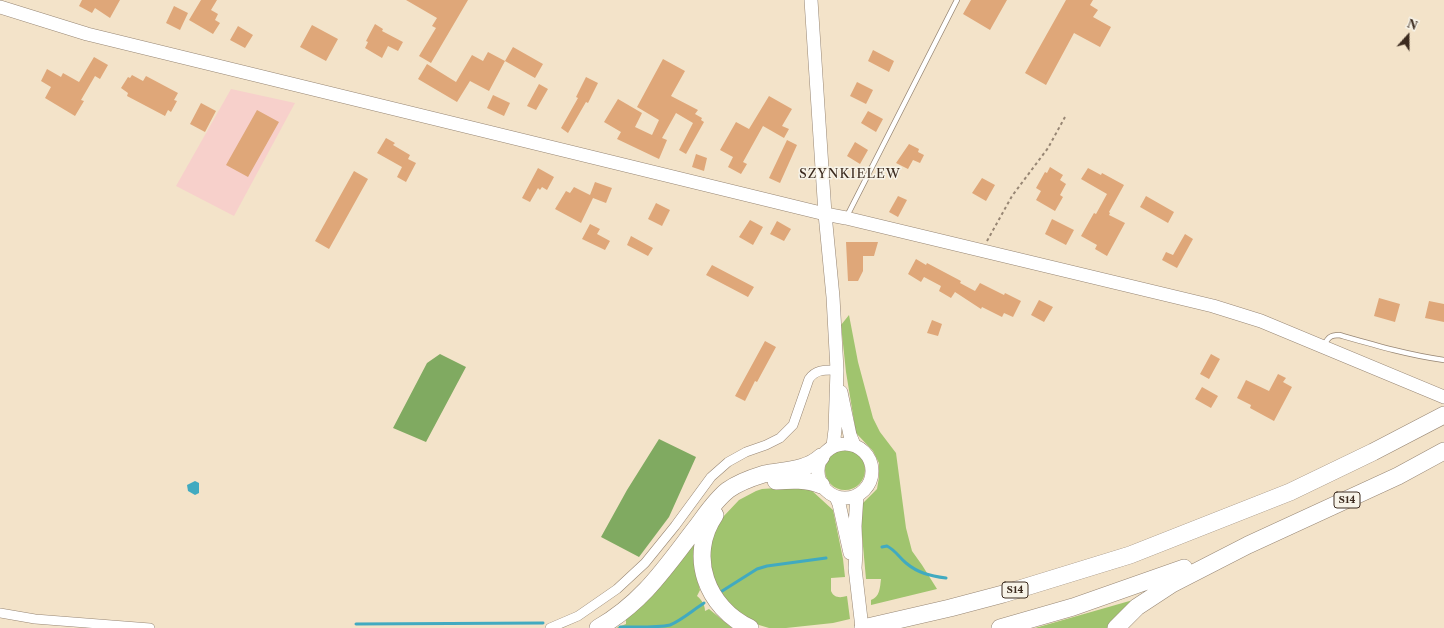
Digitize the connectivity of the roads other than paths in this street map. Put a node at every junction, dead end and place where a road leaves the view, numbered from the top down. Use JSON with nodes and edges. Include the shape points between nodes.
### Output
{"nodes":[{"id":1,"x":811,"y":0,"type":"edge"},
{"id":2,"x":957,"y":0,"type":"edge"},
{"id":3,"x":0,"y":7,"type":"edge"},
{"id":4,"x":825,"y":214,"type":"junction"},
{"id":5,"x":846,"y":218,"type":"junction"},
{"id":6,"x":1323,"y":347,"type":"junction"},
{"id":7,"x":1444,"y":360,"type":"edge"},
{"id":8,"x":837,"y":373,"type":"junction"},
{"id":9,"x":1444,"y":397,"type":"edge"},
{"id":10,"x":1444,"y":415,"type":"edge"},
{"id":11,"x":854,"y":445,"type":"junction"},
{"id":12,"x":827,"y":451,"type":"junction"},
{"id":13,"x":1444,"y":451,"type":"edge"},
{"id":14,"x":821,"y":484,"type":"junction"},
{"id":15,"x":857,"y":495,"type":"junction"},
{"id":16,"x":836,"y":497,"type":"junction"},
{"id":17,"x":1248,"y":545,"type":"junction"},
{"id":18,"x":855,"y":568,"type":"junction"},
{"id":19,"x":0,"y":613,"type":"edge"},
{"id":20,"x":150,"y":628,"type":"edge"},
{"id":21,"x":550,"y":628,"type":"edge"},
{"id":22,"x":598,"y":628,"type":"edge"},
{"id":23,"x":750,"y":628,"type":"edge"},
{"id":24,"x":862,"y":628,"type":"edge"},
{"id":25,"x":1000,"y":628,"type":"edge"},
{"id":26,"x":1116,"y":628,"type":"edge"}],
"edges":[{"from":1,"to":4,"type":"street"},
{"from":2,"to":5,"type":"lane"},
{"from":3,"to":4,"type":"street","via":[[87,34]]},
{"from":4,"to":5,"type":"street"},
{"from":4,"to":8,"type":"street"},
{"from":5,"to":6,"type":"street","via":[[1236,312]]},
{"from":6,"to":7,"type":"lane","via":[[1328,338],[1339,335],[1389,349]]},
{"from":6,"to":9,"type":"street"},
{"from":8,"to":11,"type":"street"},
{"from":8,"to":12,"type":"street","via":[[835,438]]},
{"from":8,"to":21,"type":"street","via":[[823,370],[813,374],[793,425],[780,438],[728,462],[711,477],[645,564],[617,590],[578,616]]},
{"from":10,"to":24,"type":"highway","number":"S14","via":[[1290,492],[1130,555],[1003,594]]},
{"from":11,"to":12,"type":"street","via":[[841,443]]},
{"from":11,"to":15,"type":"street","via":[[865,452],[872,468],[868,485]]},
{"from":12,"to":14,"type":"street","via":[[818,465],[817,472]]},
{"from":12,"to":22,"type":"highway","via":[[808,466],[764,474],[745,480],[727,490],[650,586],[617,617]]},
{"from":13,"to":17,"type":"highway","number":"S14","via":[[1398,476]]},
{"from":14,"to":16,"type":"street"},
{"from":14,"to":23,"type":"highway","via":[[800,480],[756,483],[744,488],[722,504],[712,519],[703,547],[706,582],[712,595],[729,616]]},
{"from":15,"to":16,"type":"street"},
{"from":15,"to":18,"type":"street"},
{"from":16,"to":18,"type":"street"},
{"from":17,"to":25,"type":"highway","number":"S14","via":[[1108,595]]},
{"from":17,"to":26,"type":"highway","via":[[1172,584],[1137,608]]},
{"from":18,"to":24,"type":"street"},
{"from":19,"to":20,"type":"street","via":[[35,619]]}]}
